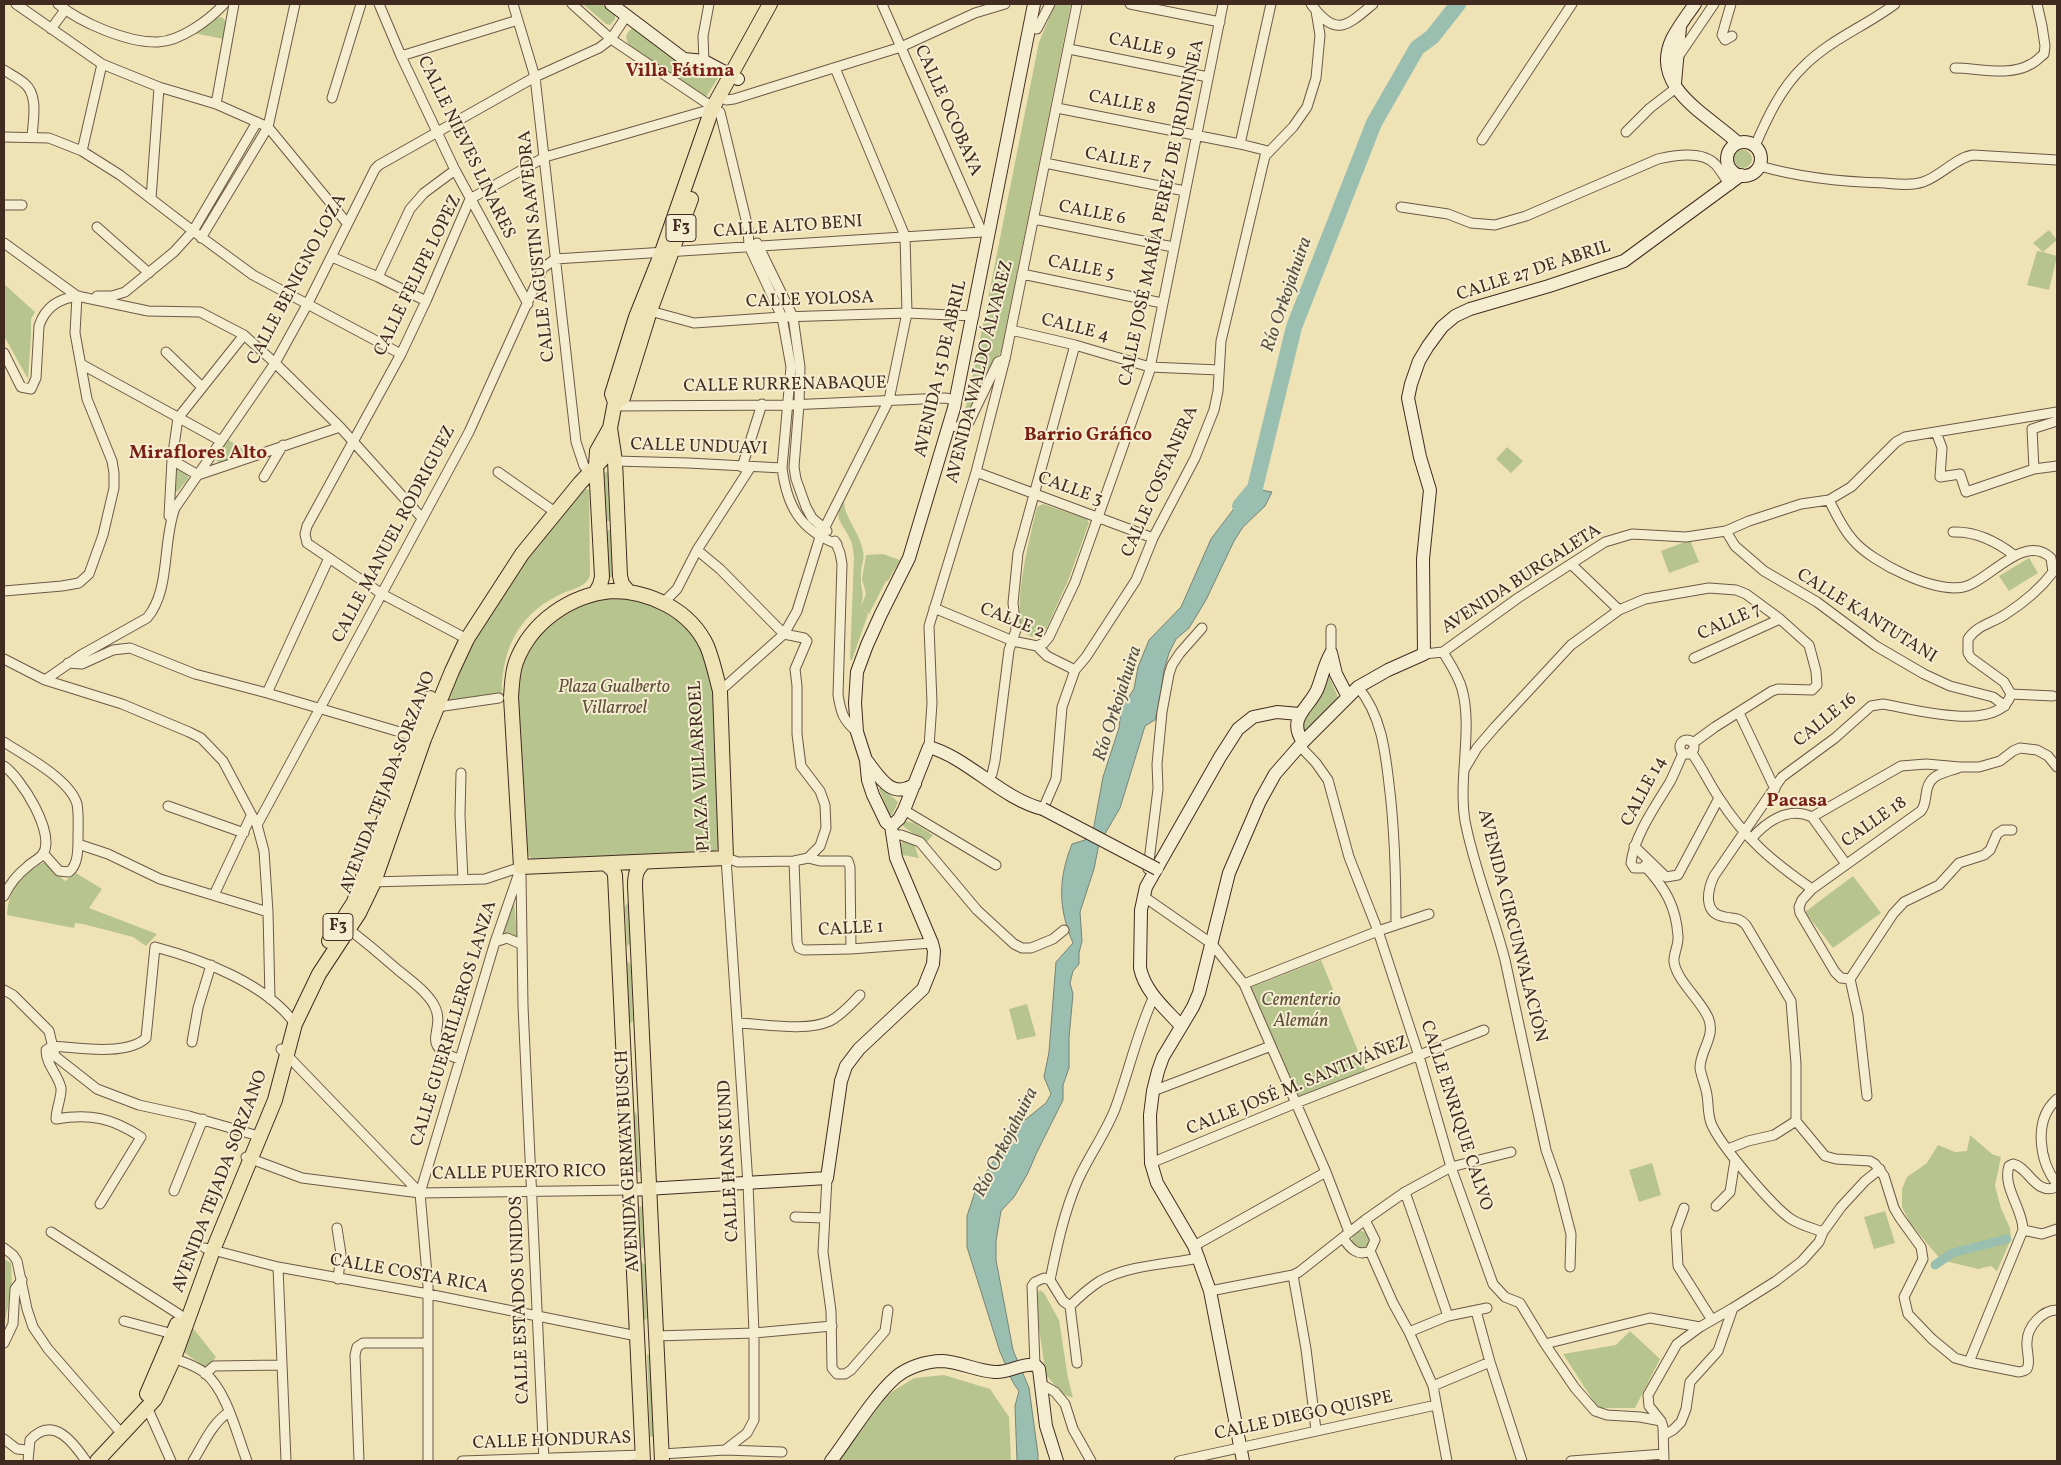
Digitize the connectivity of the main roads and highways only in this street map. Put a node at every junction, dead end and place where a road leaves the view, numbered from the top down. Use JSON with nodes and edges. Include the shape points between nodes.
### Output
{"nodes":[{"id":1,"x":770,"y":4,"type":"edge"},
{"id":2,"x":780,"y":4,"type":"edge"},
{"id":3,"x":1034,"y":4,"type":"edge"},
{"id":4,"x":1695,"y":4,"type":"edge"},
{"id":5,"x":620,"y":9,"type":"edge"},
{"id":6,"x":734,"y":77,"type":"junction"},
{"id":7,"x":1738,"y":143,"type":"junction"},
{"id":8,"x":1741,"y":176,"type":"junction"},
{"id":9,"x":667,"y":252,"type":"junction"},
{"id":10,"x":614,"y":404,"type":"junction"},
{"id":11,"x":610,"y":428,"type":"junction"},
{"id":12,"x":614,"y":455,"type":"junction"},
{"id":13,"x":592,"y":467,"type":"junction"},
{"id":14,"x":618,"y":525,"type":"junction"},
{"id":15,"x":600,"y":526,"type":"junction"},
{"id":16,"x":628,"y":591,"type":"junction"},
{"id":17,"x":596,"y":592,"type":"junction"},
{"id":18,"x":463,"y":637,"type":"junction"},
{"id":19,"x":1348,"y":698,"type":"junction"},
{"id":20,"x":1300,"y":714,"type":"junction"},
{"id":21,"x":419,"y":738,"type":"junction"},
{"id":22,"x":1301,"y":744,"type":"junction"},
{"id":23,"x":866,"y":760,"type":"junction"},
{"id":24,"x":916,"y":784,"type":"junction"},
{"id":25,"x":891,"y":830,"type":"junction"},
{"id":26,"x":644,"y":862,"type":"junction"},
{"id":27,"x":606,"y":864,"type":"junction"},
{"id":28,"x":1157,"y":869,"type":"junction"},
{"id":29,"x":1182,"y":1026,"type":"junction"},
{"id":30,"x":649,"y":1189,"type":"junction"},
{"id":31,"x":630,"y":1190,"type":"junction"},
{"id":32,"x":209,"y":1249,"type":"junction"},
{"id":33,"x":637,"y":1336,"type":"junction"},
{"id":34,"x":656,"y":1336,"type":"junction"},
{"id":35,"x":169,"y":1356,"type":"junction"},
{"id":36,"x":643,"y":1458,"type":"edge"},
{"id":37,"x":662,"y":1458,"type":"edge"},
{"id":38,"x":96,"y":1461,"type":"edge"},
{"id":39,"x":831,"y":1461,"type":"edge"},
{"id":40,"x":1057,"y":1461,"type":"edge"},
{"id":41,"x":1243,"y":1461,"type":"edge"}],
"edges":[{"from":1,"to":6,"type":"main road","number":"F3"},
{"from":2,"to":6,"type":"main road","number":"F3"},
{"from":3,"to":23,"type":"main road","name":"AVENIDA 15 DE ABRIL","via":[[950,425],[909,558],[857,672],[857,732]]},
{"from":4,"to":7,"type":"main road","via":[[1680,27],[1673,57],[1675,85],[1698,111]]},
{"from":5,"to":6,"type":"main road","via":[[684,59],[704,61]]},
{"from":6,"to":9,"type":"main road","number":"F3"},
{"from":7,"to":8,"type":"main road","via":[[1730,150],[1728,161],[1732,170]]},
{"from":7,"to":8,"type":"main road","via":[[1747,142],[1755,146],[1761,155],[1760,166],[1752,174]]},
{"from":8,"to":19,"type":"main road","name":"CALLE 27 DE ABRIL","via":[[1624,261],[1470,309],[1442,327],[1416,368],[1408,398],[1430,490],[1423,559],[1424,654],[1388,670]]},
{"from":9,"to":10,"type":"main road","number":"F3","via":[[636,317],[612,394]]},
{"from":9,"to":10,"type":"main road","number":"F3","via":[[623,398]]},
{"from":10,"to":11,"type":"main road","number":"F3"},
{"from":11,"to":12,"type":"main road","number":"F3"},
{"from":11,"to":13,"type":"main road","number":"F3"},
{"from":12,"to":13,"type":"main road","name":"AVENIDA TEJADA SORZANO","number":"F3"},
{"from":12,"to":14,"type":"main road"},
{"from":13,"to":15,"type":"main road"},
{"from":13,"to":18,"type":"main road","name":"AVENIDA TEJADA SORZANO","number":"F3","via":[[510,557]]},
{"from":14,"to":15,"type":"main road"},
{"from":14,"to":16,"type":"main road","via":[[620,576]]},
{"from":15,"to":17,"type":"main road","via":[[602,576]]},
{"from":16,"to":17,"type":"main road","name":"PLAZA VILLARROEL"},
{"from":16,"to":26,"type":"main road","name":"PLAZA VILLARROEL","via":[[664,602],[690,624],[706,644],[720,691],[726,858]]},
{"from":17,"to":27,"type":"main road","name":"PLAZA VILLARROEL","via":[[573,600],[548,616],[532,633],[516,662],[511,697],[521,868]]},
{"from":18,"to":21,"type":"main road","name":"AVENIDA TEJADA SORZANO","number":"F3"},
{"from":18,"to":21,"type":"main road","name":"AVENIDA TEJADA SORZANO","number":"F3","via":[[437,707]]},
{"from":19,"to":20,"type":"main road","via":[[1336,674],[1331,653],[1314,695]]},
{"from":19,"to":22,"type":"main road"},
{"from":20,"to":22,"type":"main road","via":[[1297,727]]},
{"from":20,"to":28,"type":"main road","via":[[1265,714],[1253,717],[1238,729]]},
{"from":21,"to":32,"type":"main road","name":"AVENIDA TEJADA SORZANO","number":"F3","via":[[368,882],[354,902],[345,926],[311,968],[258,1135]]},
{"from":22,"to":29,"type":"main road","via":[[1275,774],[1240,844],[1229,873],[1199,993]]},
{"from":23,"to":24,"type":"main road","via":[[882,781],[893,788],[904,789]]},
{"from":23,"to":25,"type":"main road","via":[[873,795]]},
{"from":24,"to":25,"type":"main road","via":[[900,819]]},
{"from":24,"to":28,"type":"main road","bridge":true,"via":[[930,747],[1034,807]]},
{"from":25,"to":30,"type":"main road","name":"CALLE PUERTO RICO","via":[[896,858],[932,943],[933,964],[923,989],[858,1049],[846,1066],[841,1081],[828,1178]]},
{"from":26,"to":27,"type":"main road","name":"PLAZA VILLARROEL"},
{"from":26,"to":30,"type":"main road","name":"AVENIDA GERMAN BUSCH","via":[[635,875]]},
{"from":27,"to":31,"type":"main road","name":"AVENIDA GERMAN BUSCH","via":[[615,875]]},
{"from":28,"to":29,"type":"main road","via":[[1145,891],[1141,910],[1140,968],[1145,986]]},
{"from":29,"to":41,"type":"main road","via":[[1163,1057],[1152,1092],[1151,1163],[1158,1183],[1200,1258],[1210,1291]]},
{"from":30,"to":31,"type":"main road","name":"CALLE PUERTO RICO"},
{"from":30,"to":34,"type":"main road","name":"AVENIDA GERMAN BUSCH"},
{"from":31,"to":33,"type":"main road","name":"AVENIDA GERMAN BUSCH"},
{"from":32,"to":35,"type":"main road","name":"AVENIDA TEJADA SORZANO","number":"F3"},
{"from":32,"to":35,"type":"main road","name":"AVENIDA TEJADA SORZANO","number":"F3","via":[[180,1315]]},
{"from":33,"to":34,"type":"main road"},
{"from":33,"to":36,"type":"main road","name":"AVENIDA GERMAN BUSCH"},
{"from":34,"to":37,"type":"main road","name":"AVENIDA GERMAN BUSCH"},
{"from":35,"to":38,"type":"main road","name":"AVENIDA TEJADA SORZANO","number":"F3","via":[[147,1393],[147,1407]]},
{"from":36,"to":37,"type":"main road"},
{"from":39,"to":40,"type":"main road","via":[[897,1376],[910,1368],[942,1361],[1004,1372],[1029,1365],[1039,1369],[1046,1426]]}]}
